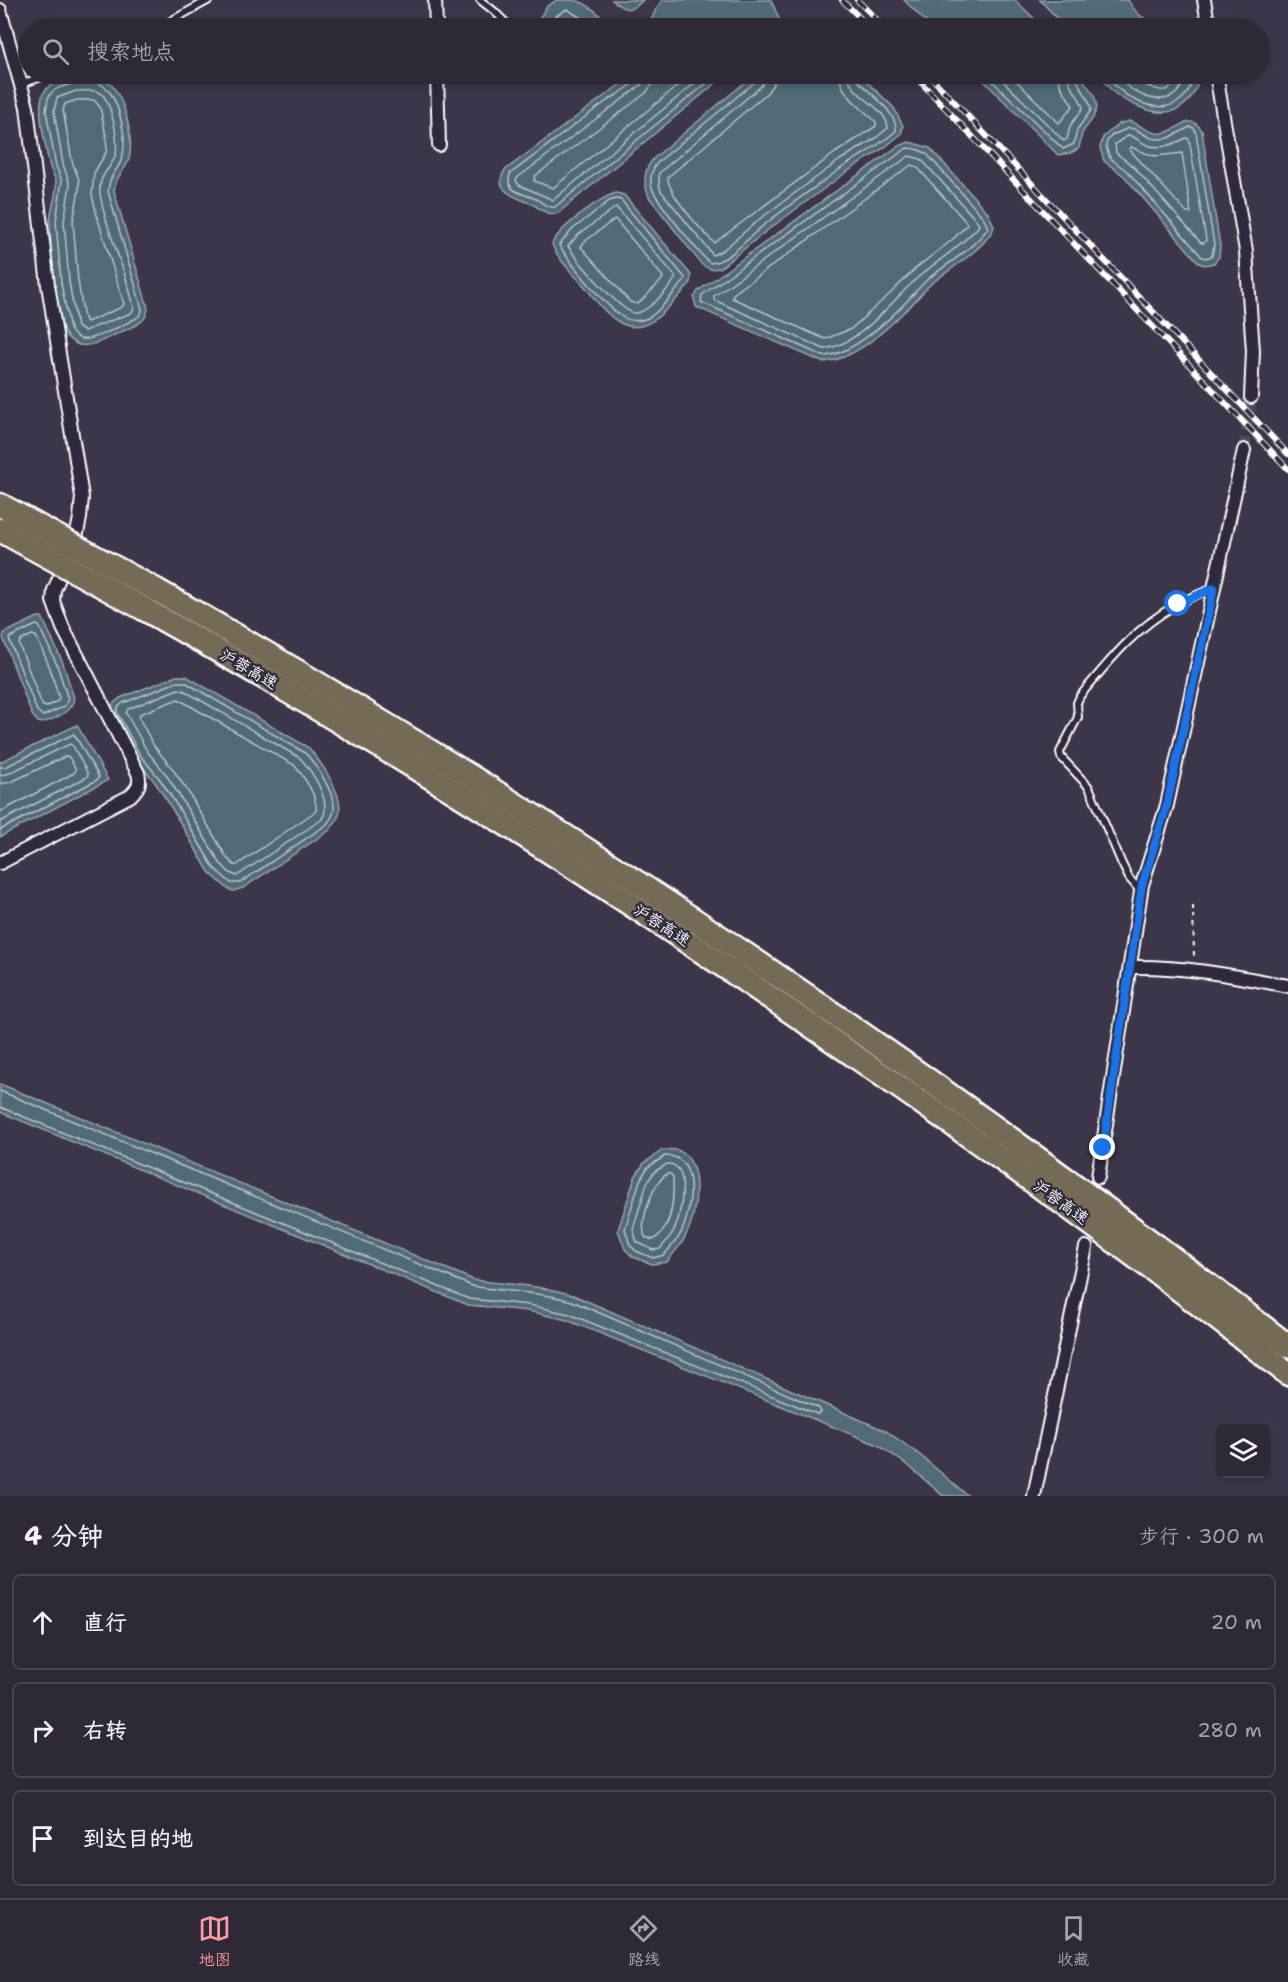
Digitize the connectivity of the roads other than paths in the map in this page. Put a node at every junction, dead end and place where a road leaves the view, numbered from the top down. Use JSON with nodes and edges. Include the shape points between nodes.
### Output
{"nodes":[{"id":1,"x":209,"y":0,"type":"edge"},
{"id":2,"x":435,"y":0,"type":"edge"},
{"id":3,"x":480,"y":0,"type":"edge"},
{"id":4,"x":1204,"y":0,"type":"edge"},
{"id":5,"x":0,"y":10,"type":"edge"},
{"id":6,"x":176,"y":18,"type":"edge"},
{"id":7,"x":436,"y":18,"type":"edge"},
{"id":8,"x":501,"y":18,"type":"edge"},
{"id":9,"x":1207,"y":18,"type":"edge"},
{"id":10,"x":18,"y":73,"type":"edge"},
{"id":11,"x":21,"y":84,"type":"edge"},
{"id":12,"x":437,"y":84,"type":"edge"},
{"id":13,"x":1218,"y":84,"type":"edge"},
{"id":14,"x":439,"y":145,"type":"dead end"},
{"id":15,"x":1251,"y":398,"type":"tunnel mouth"},
{"id":16,"x":1244,"y":450,"type":"tunnel mouth"},
{"id":17,"x":0,"y":506,"type":"edge"},
{"id":18,"x":0,"y":531,"type":"edge"},
{"id":19,"x":44,"y":542,"type":"junction"},
{"id":20,"x":1214,"y":588,"type":"junction"},
{"id":21,"x":151,"y":600,"type":"junction"},
{"id":22,"x":0,"y":862,"type":"edge"},
{"id":23,"x":1141,"y":893,"type":"junction"},
{"id":24,"x":1131,"y":968,"type":"junction"},
{"id":25,"x":1288,"y":986,"type":"edge"},
{"id":26,"x":1098,"y":1177,"type":"dead end"},
{"id":27,"x":1086,"y":1247,"type":"dead end"},
{"id":28,"x":1288,"y":1346,"type":"edge"},
{"id":29,"x":1288,"y":1374,"type":"edge"},
{"id":30,"x":1034,"y":1496,"type":"edge"}],
"edges":[{"from":1,"to":6,"type":"lane"},
{"from":2,"to":7,"type":"street"},
{"from":3,"to":8,"type":"lane"},
{"from":4,"to":9,"type":"street"},
{"from":5,"to":10,"type":"street"},
{"from":11,"to":22,"type":"street","via":[[82,497],[76,538],[52,601],[138,773],[139,784],[130,796]]},
{"from":12,"to":14,"type":"street"},
{"from":13,"to":15,"type":"street","via":[[1246,251],[1253,351]]},
{"from":16,"to":20,"type":"street"},
{"from":17,"to":19,"type":"highway","name":"沪蓉高速"},
{"from":18,"to":19,"type":"highway","name":"沪蓉高速"},
{"from":19,"to":21,"type":"highway","name":"沪蓉高速","bridge":true},
{"from":20,"to":23,"type":"street","via":[[1167,805]]},
{"from":20,"to":23,"type":"lane","via":[[1167,610],[1120,648],[1080,696],[1078,717],[1060,752],[1089,787],[1122,864]]},
{"from":21,"to":28,"type":"highway","name":"沪蓉高速","via":[[427,749],[661,897],[1029,1151]]},
{"from":21,"to":29,"type":"highway","name":"沪蓉高速","via":[[533,841],[746,981],[1025,1175]]},
{"from":23,"to":24,"type":"street"},
{"from":24,"to":25,"type":"street","via":[[1194,969]]},
{"from":24,"to":26,"type":"street"},
{"from":27,"to":30,"type":"street"}]}
